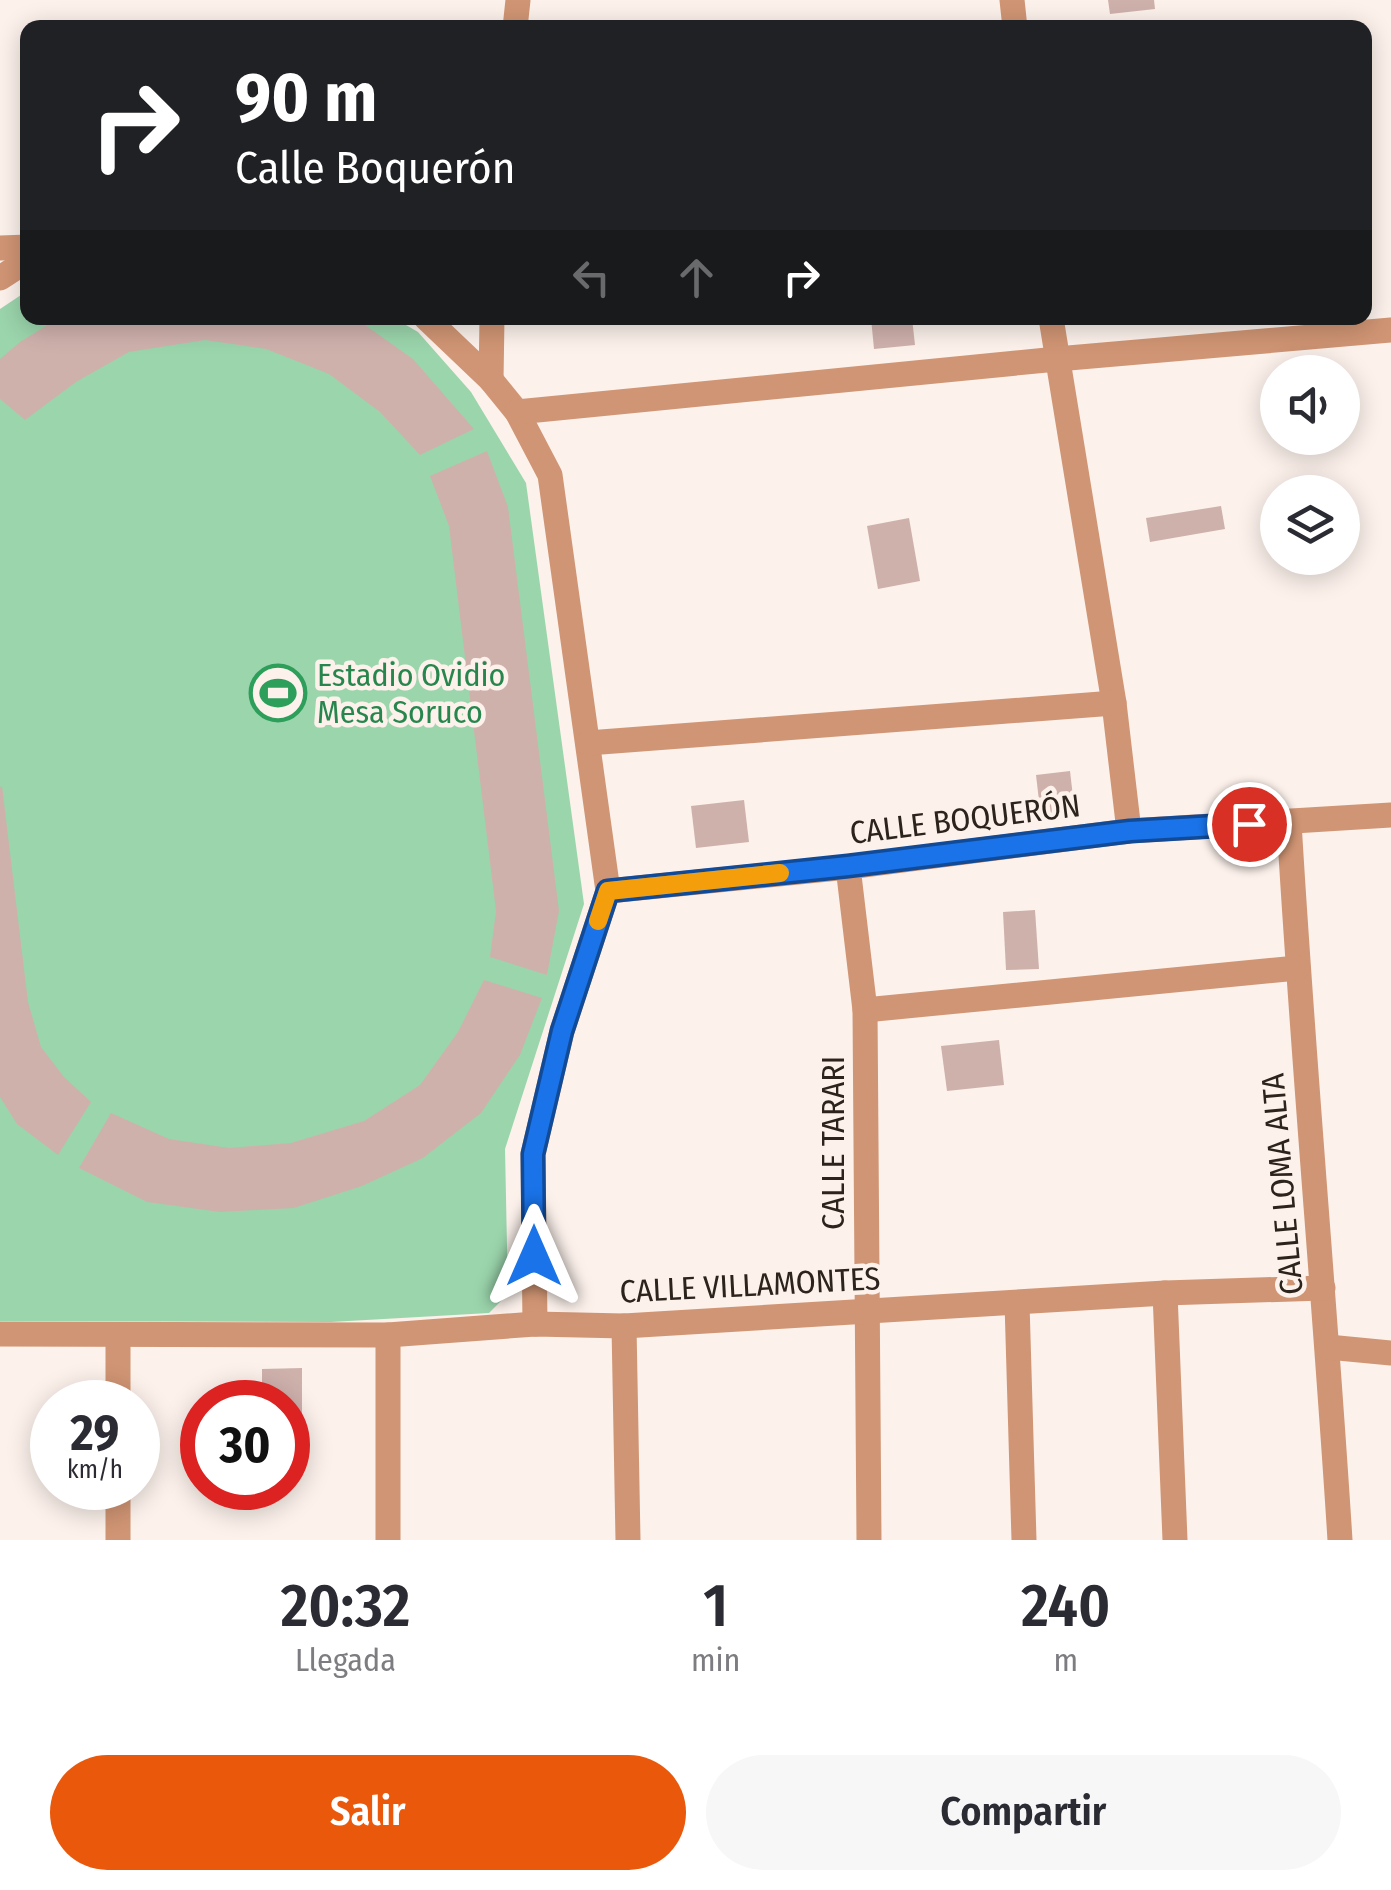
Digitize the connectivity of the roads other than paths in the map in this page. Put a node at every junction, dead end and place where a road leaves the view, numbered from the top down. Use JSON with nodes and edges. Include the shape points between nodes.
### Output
{"nodes":[{"id":1,"x":433,"y":325,"type":"edge"},
{"id":2,"x":492,"y":325,"type":"edge"},
{"id":3,"x":1053,"y":325,"type":"edge"},
{"id":4,"x":1391,"y":330,"type":"edge"},
{"id":5,"x":1056,"y":359,"type":"junction"},
{"id":6,"x":491,"y":380,"type":"junction"},
{"id":7,"x":517,"y":412,"type":"junction"},
{"id":8,"x":1114,"y":703,"type":"junction"},
{"id":9,"x":588,"y":743,"type":"junction"},
{"id":10,"x":1391,"y":815,"type":"edge"},
{"id":11,"x":1289,"y":822,"type":"junction"},
{"id":12,"x":1130,"y":831,"type":"junction"},
{"id":13,"x":848,"y":866,"type":"junction"},
{"id":14,"x":608,"y":891,"type":"junction"},
{"id":15,"x":1297,"y":968,"type":"junction"},
{"id":16,"x":864,"y":1010,"type":"junction"},
{"id":17,"x":1323,"y":1288,"type":"junction"},
{"id":18,"x":1165,"y":1293,"type":"junction"},
{"id":19,"x":1016,"y":1304,"type":"junction"},
{"id":20,"x":867,"y":1312,"type":"junction"},
{"id":21,"x":535,"y":1324,"type":"junction"},
{"id":22,"x":624,"y":1326,"type":"junction"},
{"id":23,"x":0,"y":1334,"type":"edge"},
{"id":24,"x":118,"y":1335,"type":"junction"},
{"id":25,"x":388,"y":1335,"type":"junction"},
{"id":26,"x":1328,"y":1348,"type":"junction"},
{"id":27,"x":1391,"y":1353,"type":"edge"},
{"id":28,"x":118,"y":1380,"type":"edge"},
{"id":29,"x":118,"y":1510,"type":"edge"},
{"id":30,"x":118,"y":1540,"type":"edge"},
{"id":31,"x":388,"y":1540,"type":"edge"},
{"id":32,"x":628,"y":1540,"type":"edge"},
{"id":33,"x":869,"y":1540,"type":"edge"},
{"id":34,"x":1024,"y":1540,"type":"edge"},
{"id":35,"x":1175,"y":1540,"type":"edge"},
{"id":36,"x":1340,"y":1540,"type":"edge"}],
"edges":[{"from":1,"to":6,"type":"street"},
{"from":2,"to":6,"type":"street"},
{"from":3,"to":5,"type":"street"},
{"from":4,"to":5,"type":"street"},
{"from":5,"to":7,"type":"street"},
{"from":5,"to":8,"type":"street"},
{"from":6,"to":7,"type":"street"},
{"from":7,"to":9,"type":"street","via":[[550,476]]},
{"from":8,"to":9,"type":"street"},
{"from":8,"to":12,"type":"street"},
{"from":9,"to":14,"type":"street"},
{"from":10,"to":11,"type":"street","name":"CALLE BOQUERÓN"},
{"from":11,"to":12,"type":"street","name":"CALLE BOQUERÓN"},
{"from":11,"to":15,"type":"street","name":"CALLE LOMA ALTA"},
{"from":12,"to":13,"type":"street","name":"CALLE BOQUERÓN"},
{"from":13,"to":14,"type":"street","name":"CALLE BOQUERÓN"},
{"from":13,"to":16,"type":"street","name":"CALLE TARARI"},
{"from":14,"to":21,"type":"street","via":[[562,1031],[533,1154]]},
{"from":15,"to":16,"type":"street"},
{"from":15,"to":17,"type":"street","name":"CALLE LOMA ALTA"},
{"from":16,"to":20,"type":"street","name":"CALLE TARARI"},
{"from":17,"to":18,"type":"street","name":"CALLE VILLAMONTES"},
{"from":17,"to":26,"type":"street","name":"CALLE LOMA ALTA"},
{"from":18,"to":19,"type":"street","name":"CALLE VILLAMONTES"},
{"from":18,"to":35,"type":"street"},
{"from":19,"to":20,"type":"street","name":"CALLE VILLAMONTES"},
{"from":19,"to":34,"type":"street"},
{"from":20,"to":22,"type":"street","name":"CALLE VILLAMONTES"},
{"from":20,"to":33,"type":"street","name":"CALLE TARARI"},
{"from":21,"to":22,"type":"street","name":"CALLE VILLAMONTES"},
{"from":21,"to":25,"type":"street","name":"CALLE VILLAMONTES"},
{"from":22,"to":32,"type":"street"},
{"from":23,"to":24,"type":"street","name":"CALLE VILLAMONTES"},
{"from":24,"to":25,"type":"street","name":"CALLE VILLAMONTES"},
{"from":24,"to":28,"type":"street"},
{"from":25,"to":31,"type":"street"},
{"from":26,"to":27,"type":"street"},
{"from":26,"to":36,"type":"street","name":"CALLE LOMA ALTA"},
{"from":29,"to":30,"type":"street"}]}
